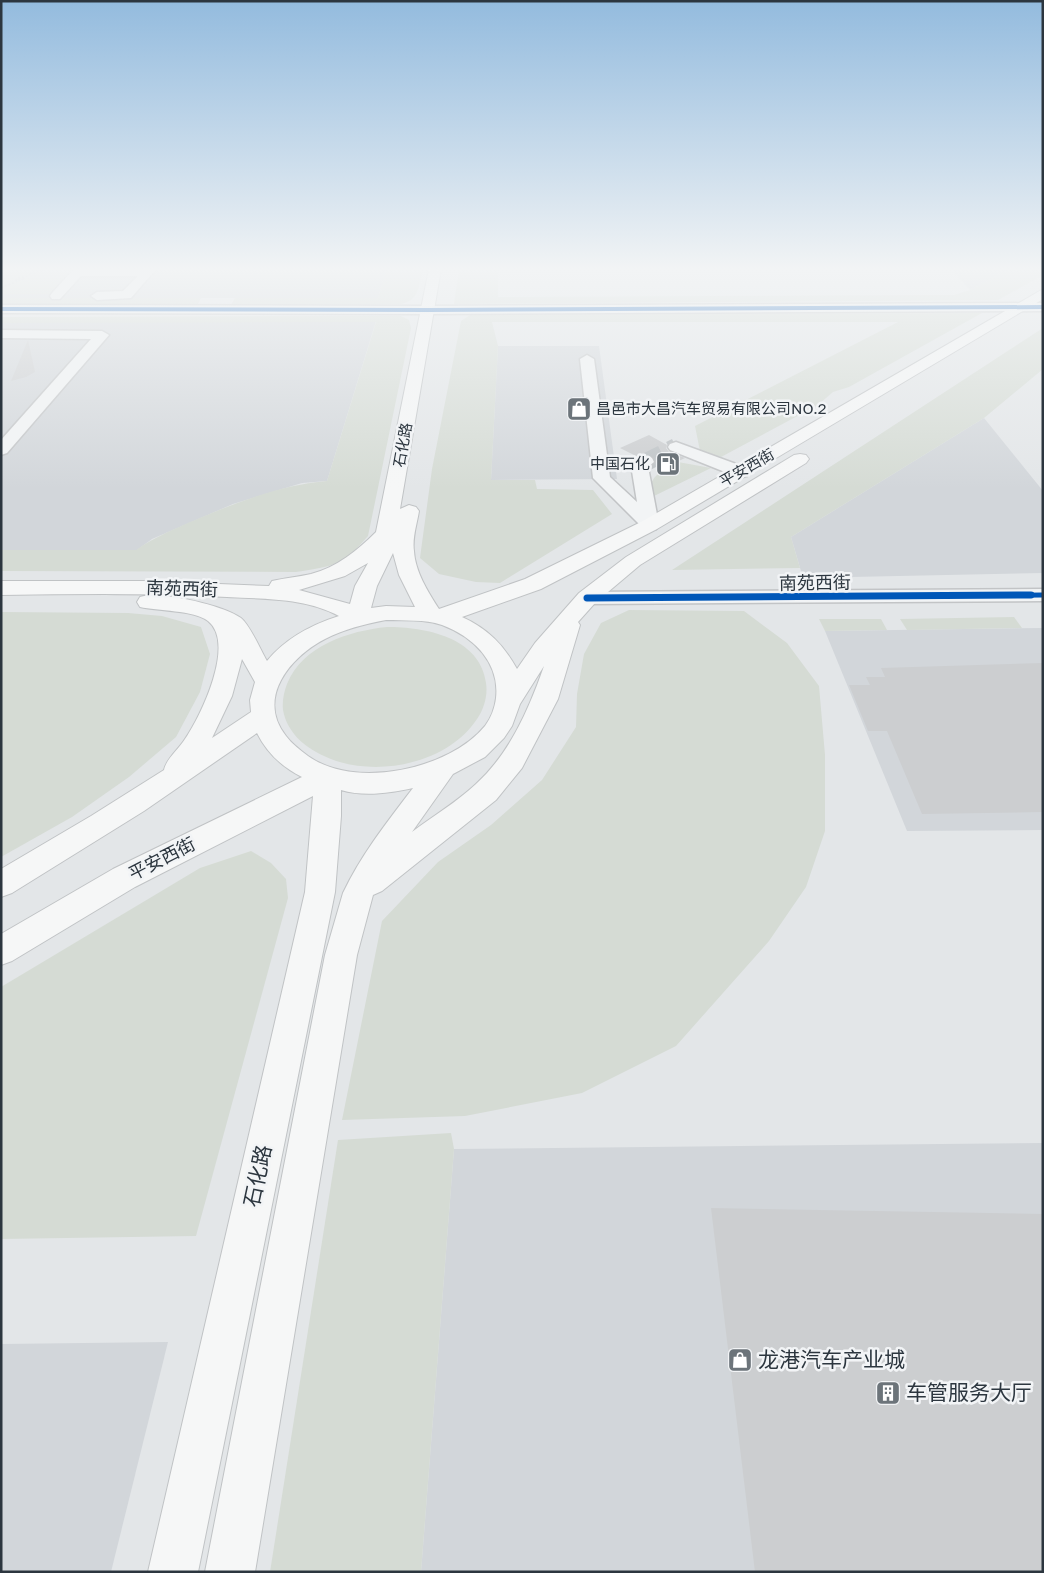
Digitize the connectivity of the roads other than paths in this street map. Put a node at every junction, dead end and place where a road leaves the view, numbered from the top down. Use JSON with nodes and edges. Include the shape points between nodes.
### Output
{"nodes":[{"id":1,"x":95,"y":342,"type":"edge"},
{"id":2,"x":427,"y":342,"type":"edge"},
{"id":3,"x":430,"y":342,"type":"edge"},
{"id":4,"x":960,"y":342,"type":"edge"},
{"id":5,"x":989,"y":342,"type":"edge"},
{"id":6,"x":588,"y":359,"type":"dead end"},
{"id":7,"x":942,"y":372,"type":"dead end"},
{"id":8,"x":8,"y":433,"type":"edge"},
{"id":9,"x":676,"y":447,"type":"dead end"},
{"id":10,"x":817,"y":449,"type":"dead end"},
{"id":11,"x":1,"y":450,"type":"edge"},
{"id":12,"x":646,"y":462,"type":"dead end"},
{"id":13,"x":416,"y":466,"type":"dead end"},
{"id":14,"x":741,"y":472,"type":"junction"},
{"id":15,"x":412,"y":495,"type":"dead end"},
{"id":16,"x":650,"y":525,"type":"junction"},
{"id":17,"x":387,"y":533,"type":"junction"},
{"id":18,"x":1,"y":588,"type":"edge"},
{"id":19,"x":240,"y":591,"type":"junction"},
{"id":20,"x":1043,"y":595,"type":"edge"},
{"id":21,"x":1,"y":602,"type":"edge"},
{"id":22,"x":580,"y":606,"type":"junction"},
{"id":23,"x":435,"y":616,"type":"junction"},
{"id":24,"x":218,"y":617,"type":"junction"},
{"id":25,"x":358,"y":618,"type":"junction"},
{"id":26,"x":267,"y":682,"type":"junction"},
{"id":27,"x":510,"y":700,"type":"junction"},
{"id":28,"x":263,"y":716,"type":"junction"},
{"id":29,"x":443,"y":769,"type":"junction"},
{"id":30,"x":327,"y":777,"type":"junction"},
{"id":31,"x":159,"y":788,"type":"junction"},
{"id":32,"x":1,"y":884,"type":"edge"},
{"id":33,"x":358,"y":893,"type":"junction"},
{"id":34,"x":1,"y":951,"type":"edge"},
{"id":35,"x":173,"y":1572,"type":"edge"},
{"id":36,"x":230,"y":1572,"type":"edge"}],
"edges":[{"from":1,"to":8,"type":"street"},
{"from":2,"to":17,"type":"main road","name":"石化路"},
{"from":3,"to":13,"type":"main road","name":"石化路"},
{"from":4,"to":14,"type":"main road","name":"平安西街"},
{"from":5,"to":7,"type":"main road"},
{"from":6,"to":16,"type":"street","via":[[602,478]]},
{"from":8,"to":11,"type":"street"},
{"from":9,"to":14,"type":"street"},
{"from":10,"to":22,"type":"main road","name":"平安西街","via":[[633,561]]},
{"from":12,"to":16,"type":"street","via":[[639,465]]},
{"from":14,"to":16,"type":"main road","name":"平安西街"},
{"from":15,"to":23,"type":"main road","via":[[403,549],[404,562],[425,606]]},
{"from":16,"to":23,"type":"main road","name":"平安西街","via":[[533,584]]},
{"from":17,"to":19,"type":"main road","via":[[367,554],[330,576]]},
{"from":17,"to":25,"type":"main road","name":"石化路","via":[[382,554],[366,586]]},
{"from":18,"to":19,"type":"main road","name":"南苑西街"},
{"from":19,"to":25,"type":"main road","name":"南苑西街","via":[[315,599],[339,606]]},
{"from":20,"to":22,"type":"street","name":"南苑西街"},
{"from":21,"to":24,"type":"main road","name":"南苑西街","via":[[167,603]]},
{"from":22,"to":27,"type":"main road","name":"平安西街","via":[[543,648]]},
{"from":22,"to":33,"type":"main road","via":[[544,700],[513,761],[486,792]]},
{"from":23,"to":25,"type":"main road","via":[[386,613]]},
{"from":23,"to":27,"type":"main road","via":[[470,629],[494,648],[508,672]]},
{"from":24,"to":26,"type":"main road","name":"南苑西街","via":[[234,624]]},
{"from":24,"to":31,"type":"main road","via":[[232,648],[226,676],[190,756]]},
{"from":25,"to":26,"type":"main road","via":[[322,630],[299,644],[280,661]]},
{"from":26,"to":28,"type":"main road","via":[[262,699]]},
{"from":27,"to":29,"type":"main road","name":"平安西街","via":[[499,726],[476,750]]},
{"from":28,"to":30,"type":"main road","via":[[273,741],[295,762]]},
{"from":28,"to":31,"type":"main road"},
{"from":29,"to":30,"type":"main road","via":[[406,781],[365,783]]},
{"from":29,"to":33,"type":"main road","via":[[384,848]]},
{"from":30,"to":34,"type":"main road","name":"平安西街","via":[[124,878]]},
{"from":30,"to":35,"type":"main road","name":"石化路","via":[[320,892]]},
{"from":31,"to":32,"type":"main road","via":[[67,847]]},
{"from":33,"to":36,"type":"main road","via":[[341,955]]}]}
